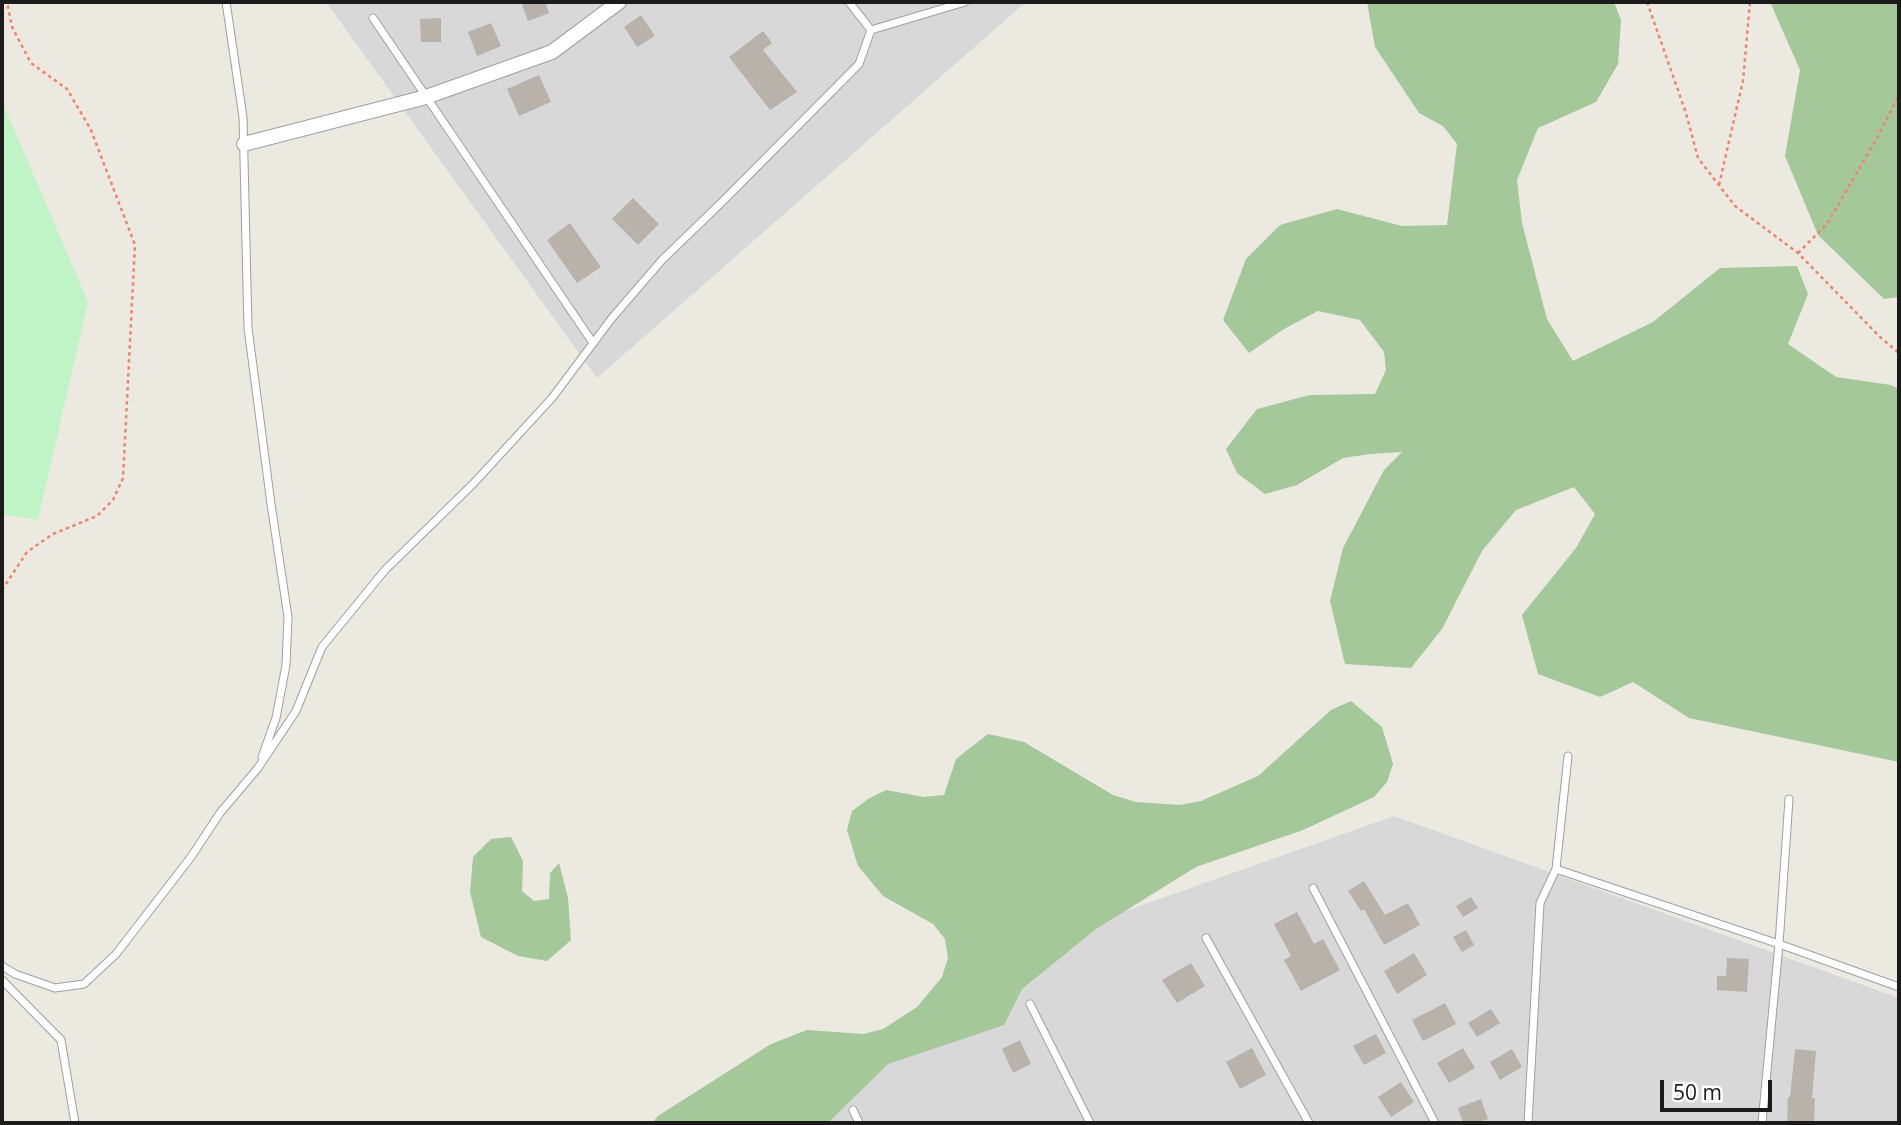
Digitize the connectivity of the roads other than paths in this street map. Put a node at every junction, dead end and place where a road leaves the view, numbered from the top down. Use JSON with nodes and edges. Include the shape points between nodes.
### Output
{"nodes":[{"id":1,"x":226,"y":2,"type":"edge"},
{"id":2,"x":619,"y":2,"type":"edge"},
{"id":3,"x":849,"y":2,"type":"edge"},
{"id":4,"x":965,"y":2,"type":"edge"},
{"id":5,"x":373,"y":18,"type":"dead end"},
{"id":6,"x":870,"y":30,"type":"junction"},
{"id":7,"x":426,"y":97,"type":"junction"},
{"id":8,"x":244,"y":144,"type":"junction"},
{"id":9,"x":593,"y":343,"type":"junction"},
{"id":10,"x":1568,"y":756,"type":"dead end"},
{"id":11,"x":258,"y":768,"type":"junction"},
{"id":12,"x":1789,"y":799,"type":"dead end"},
{"id":13,"x":1556,"y":869,"type":"junction"},
{"id":14,"x":1313,"y":888,"type":"dead end"},
{"id":15,"x":1206,"y":938,"type":"dead end"},
{"id":16,"x":1779,"y":944,"type":"junction"},
{"id":17,"x":2,"y":966,"type":"edge"},
{"id":18,"x":2,"y":980,"type":"edge"},
{"id":19,"x":1899,"y":987,"type":"edge"},
{"id":20,"x":1030,"y":1004,"type":"dead end"},
{"id":21,"x":853,"y":1111,"type":"dead end"},
{"id":22,"x":75,"y":1123,"type":"edge"},
{"id":23,"x":859,"y":1123,"type":"edge"},
{"id":24,"x":1090,"y":1123,"type":"edge"},
{"id":25,"x":1309,"y":1123,"type":"edge"},
{"id":26,"x":1436,"y":1123,"type":"edge"},
{"id":27,"x":1528,"y":1123,"type":"edge"},
{"id":28,"x":1762,"y":1123,"type":"edge"}],
"edges":[{"from":1,"to":8,"type":"lane"},
{"from":2,"to":7,"type":"street","via":[[552,52]]},
{"from":3,"to":6,"type":"lane"},
{"from":4,"to":6,"type":"lane"},
{"from":5,"to":7,"type":"lane"},
{"from":6,"to":9,"type":"lane","via":[[859,64],[662,260]]},
{"from":7,"to":8,"type":"street"},
{"from":7,"to":9,"type":"lane"},
{"from":8,"to":11,"type":"lane","via":[[248,328],[288,617],[284,678]]},
{"from":9,"to":11,"type":"lane","via":[[552,398],[385,570],[323,647],[296,711]]},
{"from":10,"to":13,"type":"lane"},
{"from":11,"to":17,"type":"lane","via":[[116,954],[83,984],[55,988]]},
{"from":12,"to":16,"type":"lane"},
{"from":13,"to":16,"type":"lane"},
{"from":13,"to":27,"type":"lane","via":[[1540,903]]},
{"from":14,"to":26,"type":"lane"},
{"from":15,"to":25,"type":"lane"},
{"from":16,"to":19,"type":"lane"},
{"from":16,"to":28,"type":"lane"},
{"from":18,"to":22,"type":"lane","via":[[61,1040]]},
{"from":20,"to":24,"type":"lane"},
{"from":21,"to":23,"type":"lane"}]}
